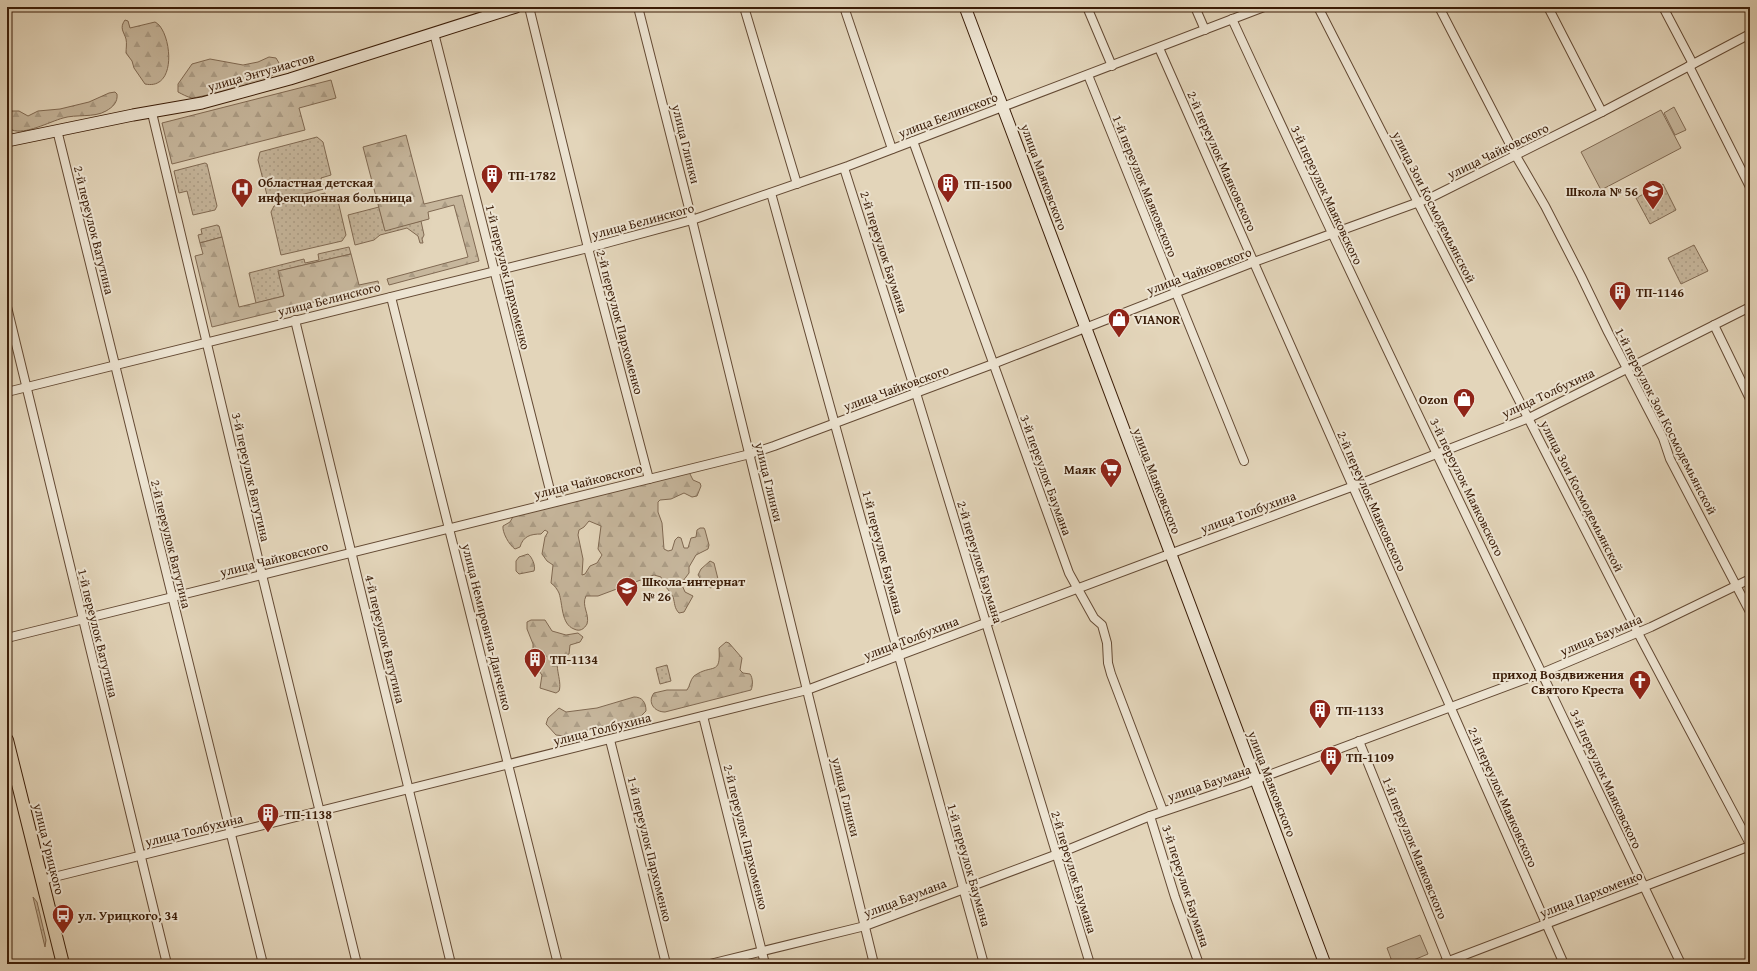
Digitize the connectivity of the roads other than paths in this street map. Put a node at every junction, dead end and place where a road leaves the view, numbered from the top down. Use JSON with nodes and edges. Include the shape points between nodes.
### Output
{"nodes":[{"id":1,"x":516,"y":7,"type":"edge"},
{"id":2,"x":529,"y":7,"type":"edge"},
{"id":3,"x":638,"y":7,"type":"edge"},
{"id":4,"x":744,"y":7,"type":"edge"},
{"id":5,"x":844,"y":7,"type":"edge"},
{"id":6,"x":965,"y":7,"type":"edge"},
{"id":7,"x":1087,"y":7,"type":"edge"},
{"id":8,"x":1195,"y":7,"type":"edge"},
{"id":9,"x":1264,"y":7,"type":"edge"},
{"id":10,"x":1318,"y":7,"type":"edge"},
{"id":11,"x":1439,"y":7,"type":"edge"},
{"id":12,"x":1548,"y":7,"type":"edge"},
{"id":13,"x":1663,"y":7,"type":"edge"},
{"id":14,"x":1232,"y":19,"type":"junction"},
{"id":15,"x":1205,"y":30,"type":"junction"},
{"id":16,"x":434,"y":33,"type":"junction"},
{"id":17,"x":1750,"y":34,"type":"edge"},
{"id":18,"x":1159,"y":48,"type":"junction"},
{"id":19,"x":1691,"y":65,"type":"junction"},
{"id":20,"x":1112,"y":66,"type":"junction"},
{"id":21,"x":1088,"y":75,"type":"junction"},
{"id":22,"x":1003,"y":107,"type":"junction"},
{"id":23,"x":152,"y":112,"type":"junction"},
{"id":24,"x":1602,"y":112,"type":"junction"},
{"id":25,"x":57,"y":130,"type":"junction"},
{"id":26,"x":7,"y":141,"type":"edge"},
{"id":27,"x":913,"y":141,"type":"junction"},
{"id":28,"x":892,"y":149,"type":"junction"},
{"id":29,"x":1516,"y":156,"type":"junction"},
{"id":30,"x":844,"y":168,"type":"junction"},
{"id":31,"x":797,"y":184,"type":"junction"},
{"id":32,"x":1750,"y":187,"type":"edge"},
{"id":33,"x":771,"y":193,"type":"junction"},
{"id":34,"x":1417,"y":203,"type":"junction"},
{"id":35,"x":692,"y":220,"type":"junction"},
{"id":36,"x":1331,"y":233,"type":"junction"},
{"id":37,"x":588,"y":248,"type":"junction"},
{"id":38,"x":1254,"y":262,"type":"junction"},
{"id":39,"x":494,"y":271,"type":"junction"},
{"id":40,"x":1175,"y":293,"type":"junction"},
{"id":41,"x":391,"y":297,"type":"junction"},
{"id":42,"x":1750,"y":307,"type":"edge"},
{"id":43,"x":7,"y":308,"type":"edge"},
{"id":44,"x":295,"y":320,"type":"junction"},
{"id":45,"x":1714,"y":325,"type":"junction"},
{"id":46,"x":1084,"y":328,"type":"junction"},
{"id":47,"x":206,"y":342,"type":"junction"},
{"id":48,"x":993,"y":364,"type":"junction"},
{"id":49,"x":114,"y":365,"type":"junction"},
{"id":50,"x":1627,"y":369,"type":"junction"},
{"id":51,"x":26,"y":387,"type":"junction"},
{"id":52,"x":7,"y":392,"type":"edge"},
{"id":53,"x":916,"y":393,"type":"junction"},
{"id":54,"x":1750,"y":398,"type":"edge"},
{"id":55,"x":1529,"y":418,"type":"junction"},
{"id":56,"x":836,"y":423,"type":"junction"},
{"id":57,"x":750,"y":454,"type":"junction"},
{"id":58,"x":1438,"y":454,"type":"junction"},
{"id":59,"x":1244,"y":461,"type":"dead end"},
{"id":60,"x":649,"y":479,"type":"junction"},
{"id":61,"x":1354,"y":486,"type":"junction"},
{"id":62,"x":553,"y":502,"type":"junction"},
{"id":63,"x":450,"y":528,"type":"junction"},
{"id":64,"x":351,"y":553,"type":"junction"},
{"id":65,"x":1170,"y":553,"type":"junction"},
{"id":66,"x":262,"y":575,"type":"junction"},
{"id":67,"x":1750,"y":579,"type":"edge"},
{"id":68,"x":1737,"y":586,"type":"junction"},
{"id":69,"x":1077,"y":589,"type":"junction"},
{"id":70,"x":172,"y":597,"type":"junction"},
{"id":71,"x":1750,"y":612,"type":"edge"},
{"id":72,"x":83,"y":618,"type":"junction"},
{"id":73,"x":986,"y":623,"type":"junction"},
{"id":74,"x":1638,"y":633,"type":"junction"},
{"id":75,"x":7,"y":638,"type":"edge"},
{"id":76,"x":899,"y":656,"type":"junction"},
{"id":77,"x":1542,"y":673,"type":"junction"},
{"id":78,"x":807,"y":690,"type":"junction"},
{"id":79,"x":1450,"y":708,"type":"junction"},
{"id":80,"x":703,"y":716,"type":"junction"},
{"id":81,"x":7,"y":740,"type":"edge"},
{"id":82,"x":610,"y":740,"type":"junction"},
{"id":83,"x":1359,"y":741,"type":"junction"},
{"id":84,"x":509,"y":765,"type":"junction"},
{"id":85,"x":1256,"y":780,"type":"junction"},
{"id":86,"x":409,"y":789,"type":"junction"},
{"id":87,"x":320,"y":811,"type":"junction"},
{"id":88,"x":1163,"y":811,"type":"junction"},
{"id":89,"x":1150,"y":816,"type":"junction"},
{"id":90,"x":231,"y":833,"type":"junction"},
{"id":91,"x":1750,"y":845,"type":"edge"},
{"id":92,"x":1056,"y":855,"type":"junction"},
{"id":93,"x":140,"y":856,"type":"junction"},
{"id":94,"x":42,"y":880,"type":"junction"},
{"id":95,"x":1644,"y":886,"type":"junction"},
{"id":96,"x":962,"y":889,"type":"junction"},
{"id":97,"x":1547,"y":924,"type":"junction"},
{"id":98,"x":864,"y":926,"type":"junction"},
{"id":99,"x":762,"y":952,"type":"junction"},
{"id":100,"x":1446,"y":963,"type":"edge"},
{"id":101,"x":63,"y":964,"type":"edge"},
{"id":102,"x":167,"y":964,"type":"edge"},
{"id":103,"x":263,"y":964,"type":"edge"},
{"id":104,"x":357,"y":964,"type":"edge"},
{"id":105,"x":452,"y":964,"type":"edge"},
{"id":106,"x":558,"y":964,"type":"edge"},
{"id":107,"x":666,"y":964,"type":"edge"},
{"id":108,"x":710,"y":964,"type":"edge"},
{"id":109,"x":765,"y":964,"type":"edge"},
{"id":110,"x":874,"y":964,"type":"edge"},
{"id":111,"x":984,"y":964,"type":"edge"},
{"id":112,"x":1090,"y":964,"type":"edge"},
{"id":113,"x":1199,"y":964,"type":"edge"},
{"id":114,"x":1325,"y":964,"type":"edge"},
{"id":115,"x":1564,"y":964,"type":"edge"},
{"id":116,"x":1681,"y":964,"type":"edge"}],
"edges":[{"from":1,"to":16,"type":"street","name":"улица Энтузиастов"},
{"from":2,"to":37,"type":"street","name":"2-й переулок Пархоменко"},
{"from":3,"to":35,"type":"street","name":"улица Глинки"},
{"from":4,"to":31,"type":"street"},
{"from":5,"to":28,"type":"street"},
{"from":6,"to":22,"type":"street","name":"улица Маяковского"},
{"from":7,"to":20,"type":"street"},
{"from":8,"to":15,"type":"street"},
{"from":9,"to":14,"type":"street","name":"улица Белинского"},
{"from":10,"to":34,"type":"street","name":"улица Зои Космодемьянской"},
{"from":11,"to":29,"type":"street","name":"1-й переулок Зои Космодемьянской"},
{"from":12,"to":24,"type":"street"},
{"from":13,"to":19,"type":"street"},
{"from":14,"to":15,"type":"street","name":"улица Белинского"},
{"from":14,"to":36,"type":"street","name":"3-й переулок Маяковского"},
{"from":15,"to":18,"type":"street","name":"улица Белинского"},
{"from":16,"to":23,"type":"street","name":"улица Энтузиастов","via":[[202,104]]},
{"from":16,"to":39,"type":"street","name":"1-й переулок Пархоменко"},
{"from":17,"to":19,"type":"street","name":"улица Чайковского"},
{"from":18,"to":20,"type":"street","name":"улица Белинского"},
{"from":18,"to":38,"type":"street","name":"2-й переулок Маяковского"},
{"from":19,"to":24,"type":"street","name":"улица Чайковского"},
{"from":19,"to":32,"type":"street"},
{"from":20,"to":21,"type":"street","name":"улица Белинского"},
{"from":21,"to":22,"type":"street","name":"улица Белинского"},
{"from":21,"to":40,"type":"street","name":"1-й переулок Маяковского"},
{"from":22,"to":27,"type":"street","name":"улица Белинского"},
{"from":22,"to":46,"type":"street","name":"улица Маяковского"},
{"from":23,"to":25,"type":"street","name":"улица Энтузиастов"},
{"from":23,"to":47,"type":"street","name":"3-й переулок Ватутина"},
{"from":24,"to":29,"type":"street","name":"улица Чайковского"},
{"from":25,"to":26,"type":"street","name":"улица Энтузиастов"},
{"from":25,"to":49,"type":"street","name":"2-й переулок Ватутина"},
{"from":27,"to":28,"type":"street","name":"улица Белинского"},
{"from":27,"to":48,"type":"street","name":"3-й переулок Баумана"},
{"from":28,"to":30,"type":"street","name":"улица Белинского"},
{"from":29,"to":34,"type":"street","name":"улица Чайковского"},
{"from":29,"to":50,"type":"street","name":"1-й переулок Зои Космодемьянской","via":[[1545,206]]},
{"from":30,"to":31,"type":"street","name":"улица Белинского"},
{"from":30,"to":53,"type":"street","name":"2-й переулок Баумана"},
{"from":31,"to":33,"type":"street","name":"улица Белинского"},
{"from":33,"to":35,"type":"street","name":"улица Белинского"},
{"from":33,"to":56,"type":"street","name":"1-й переулок Баумана"},
{"from":34,"to":36,"type":"street","name":"улица Чайковского"},
{"from":34,"to":55,"type":"street","name":"улица Зои Космодемьянской"},
{"from":35,"to":37,"type":"street","name":"улица Белинского"},
{"from":35,"to":57,"type":"street","name":"улица Глинки"},
{"from":36,"to":38,"type":"street","name":"улица Чайковского"},
{"from":36,"to":58,"type":"street","name":"3-й переулок Маяковского"},
{"from":37,"to":39,"type":"street","name":"улица Белинского"},
{"from":37,"to":60,"type":"street","name":"2-й переулок Пархоменко"},
{"from":38,"to":40,"type":"street","name":"улица Чайковского"},
{"from":38,"to":61,"type":"street","name":"2-й переулок Маяковского"},
{"from":39,"to":41,"type":"street","name":"улица Белинского"},
{"from":39,"to":62,"type":"street","name":"1-й переулок Пархоменко"},
{"from":40,"to":46,"type":"street","name":"улица Чайковского"},
{"from":40,"to":59,"type":"street","name":"1-й переулок Маяковского"},
{"from":41,"to":44,"type":"street","name":"улица Белинского"},
{"from":41,"to":63,"type":"street","name":"улица Немировича-Данченко"},
{"from":42,"to":45,"type":"street","name":"улица Толбухина"},
{"from":43,"to":51,"type":"street","name":"1-й переулок Ватутина"},
{"from":44,"to":47,"type":"street","name":"улица Белинского"},
{"from":44,"to":64,"type":"street","name":"4-й переулок Ватутина"},
{"from":45,"to":50,"type":"street","name":"улица Толбухина"},
{"from":45,"to":54,"type":"street"},
{"from":46,"to":48,"type":"street","name":"улица Чайковского"},
{"from":46,"to":65,"type":"street","name":"улица Маяковского"},
{"from":47,"to":49,"type":"street","name":"улица Белинского"},
{"from":47,"to":66,"type":"street","name":"3-й переулок Ватутина"},
{"from":48,"to":53,"type":"street","name":"улица Чайковского"},
{"from":48,"to":69,"type":"street","name":"3-й переулок Баумана"},
{"from":49,"to":51,"type":"street","name":"улица Белинского"},
{"from":49,"to":70,"type":"street","name":"2-й переулок Ватутина"},
{"from":50,"to":55,"type":"street","name":"улица Толбухина"},
{"from":50,"to":68,"type":"street","name":"1-й переулок Зои Космодемьянской","via":[[1663,438],[1670,459]]},
{"from":51,"to":52,"type":"street","name":"улица Белинского"},
{"from":51,"to":72,"type":"street","name":"1-й переулок Ватутина"},
{"from":53,"to":56,"type":"street","name":"улица Чайковского"},
{"from":53,"to":73,"type":"street","name":"2-й переулок Баумана"},
{"from":55,"to":58,"type":"street","name":"улица Толбухина"},
{"from":55,"to":74,"type":"street","name":"улица Зои Космодемьянской"},
{"from":56,"to":57,"type":"street","name":"улица Чайковского"},
{"from":56,"to":76,"type":"street","name":"1-й переулок Баумана"},
{"from":57,"to":60,"type":"street","name":"улица Чайковского"},
{"from":57,"to":78,"type":"street","name":"улица Глинки"},
{"from":58,"to":61,"type":"street","name":"улица Толбухина"},
{"from":58,"to":77,"type":"street","name":"3-й переулок Маяковского"},
{"from":60,"to":62,"type":"street","name":"улица Чайковского"},
{"from":61,"to":65,"type":"street","name":"улица Толбухина"},
{"from":61,"to":79,"type":"street","name":"2-й переулок Маяковского"},
{"from":62,"to":63,"type":"street","name":"улица Чайковского"},
{"from":63,"to":64,"type":"street","name":"улица Чайковского"},
{"from":63,"to":84,"type":"street","name":"улица Немировича-Данченко"},
{"from":64,"to":66,"type":"street","name":"улица Чайковского"},
{"from":64,"to":86,"type":"street","name":"4-й переулок Ватутина"},
{"from":65,"to":69,"type":"street","name":"улица Толбухина"},
{"from":65,"to":85,"type":"street","name":"улица Маяковского"},
{"from":66,"to":70,"type":"street","name":"улица Чайковского"},
{"from":66,"to":87,"type":"street","name":"3-й переулок Ватутина"},
{"from":67,"to":68,"type":"street","name":"улица Баумана"},
{"from":68,"to":71,"type":"street","name":"1-й переулок Зои Космодемьянской"},
{"from":68,"to":74,"type":"street","name":"улица Баумана"},
{"from":69,"to":73,"type":"street","name":"улица Толбухина"},
{"from":69,"to":88,"type":"street","name":"3-й переулок Баумана","via":[[1094,618],[1102,625],[1111,674]]},
{"from":70,"to":72,"type":"street","name":"улица Чайковского"},
{"from":70,"to":90,"type":"street","name":"2-й переулок Ватутина"},
{"from":72,"to":75,"type":"street","name":"улица Чайковского"},
{"from":72,"to":93,"type":"street","name":"1-й переулок Ватутина"},
{"from":73,"to":76,"type":"street","name":"улица Толбухина"},
{"from":73,"to":92,"type":"street","name":"2-й переулок Баумана"},
{"from":74,"to":77,"type":"street","name":"улица Баумана"},
{"from":74,"to":91,"type":"street","name":"улица Зои Космодемьянской"},
{"from":76,"to":78,"type":"street","name":"улица Толбухина"},
{"from":76,"to":96,"type":"street","name":"1-й переулок Баумана"},
{"from":77,"to":79,"type":"street","name":"улица Баумана"},
{"from":77,"to":95,"type":"street","name":"3-й переулок Маяковского"},
{"from":78,"to":80,"type":"street","name":"улица Толбухина"},
{"from":78,"to":98,"type":"street","name":"улица Глинки"},
{"from":79,"to":83,"type":"street","name":"улица Баумана"},
{"from":79,"to":97,"type":"street","name":"2-й переулок Маяковского"},
{"from":80,"to":82,"type":"street","name":"улица Толбухина"},
{"from":80,"to":99,"type":"street","name":"2-й переулок Пархоменко"},
{"from":81,"to":94,"type":"main road","name":"улица Урицкого"},
{"from":82,"to":84,"type":"street","name":"улица Толбухина"},
{"from":82,"to":107,"type":"street","name":"1-й переулок Пархоменко"},
{"from":83,"to":85,"type":"street","name":"улица Баумана"},
{"from":83,"to":100,"type":"street","name":"1-й переулок Маяковского"},
{"from":84,"to":86,"type":"street","name":"улица Толбухина"},
{"from":84,"to":106,"type":"street","name":"улица Немировича-Данченко"},
{"from":85,"to":88,"type":"street","name":"улица Баумана"},
{"from":85,"to":114,"type":"street","name":"улица Маяковского"},
{"from":86,"to":87,"type":"street","name":"улица Толбухина"},
{"from":86,"to":105,"type":"street","name":"4-й переулок Ватутина"},
{"from":87,"to":90,"type":"street","name":"улица Толбухина"},
{"from":87,"to":104,"type":"street","name":"3-й переулок Ватутина"},
{"from":88,"to":89,"type":"street","name":"улица Баумана"},
{"from":89,"to":92,"type":"street","name":"улица Баумана"},
{"from":89,"to":113,"type":"street","name":"3-й переулок Баумана"},
{"from":90,"to":93,"type":"street","name":"улица Толбухина"},
{"from":90,"to":103,"type":"street","name":"2-й переулок Ватутина"},
{"from":91,"to":95,"type":"street","name":"улица Пархоменко"},
{"from":92,"to":96,"type":"street","name":"улица Баумана"},
{"from":92,"to":112,"type":"street","name":"2-й переулок Баумана"},
{"from":93,"to":94,"type":"street","name":"улица Толбухина"},
{"from":93,"to":102,"type":"street","name":"1-й переулок Ватутина"},
{"from":94,"to":101,"type":"main road","name":"улица Урицкого"},
{"from":95,"to":97,"type":"street","name":"улица Пархоменко"},
{"from":95,"to":116,"type":"street","name":"3-й переулок Маяковского"},
{"from":96,"to":98,"type":"street","name":"улица Баумана"},
{"from":96,"to":111,"type":"street","name":"1-й переулок Баумана"},
{"from":97,"to":100,"type":"street","name":"улица Пархоменко"},
{"from":97,"to":115,"type":"street","name":"2-й переулок Маяковского"},
{"from":98,"to":99,"type":"street","name":"улица Баумана"},
{"from":98,"to":110,"type":"street","name":"улица Глинки"},
{"from":99,"to":108,"type":"street","name":"улица Баумана"},
{"from":99,"to":109,"type":"street","name":"2-й переулок Пархоменко"}]}
